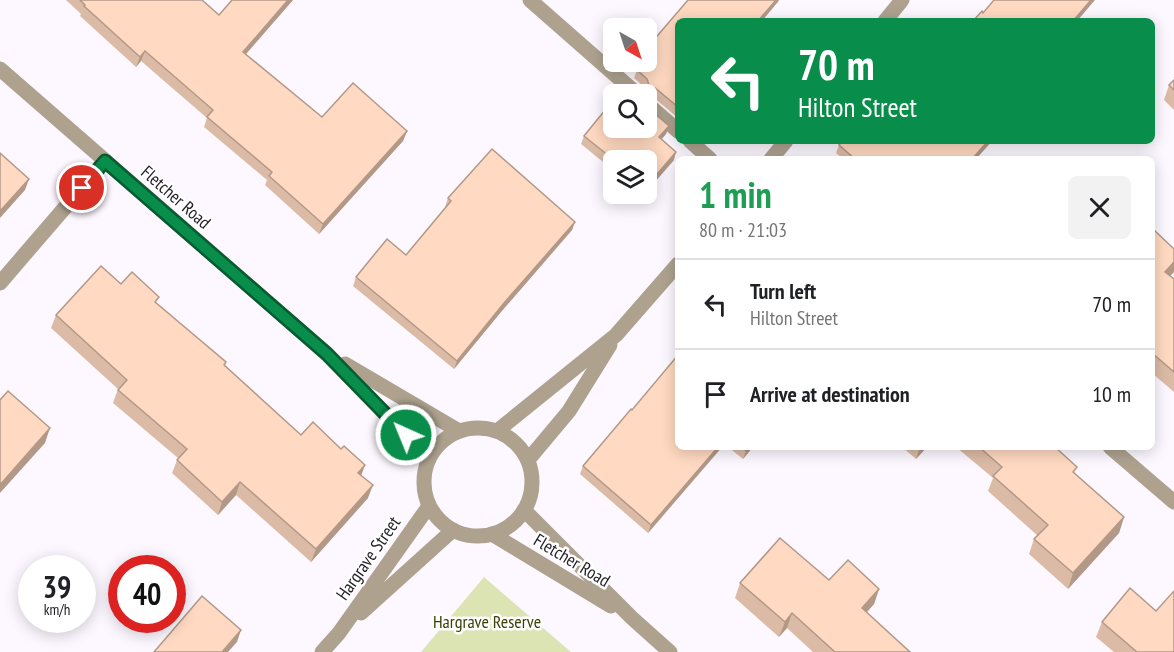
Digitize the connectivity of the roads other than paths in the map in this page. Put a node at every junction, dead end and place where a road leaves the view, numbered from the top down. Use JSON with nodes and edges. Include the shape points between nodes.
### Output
{"nodes":[{"id":1,"x":530,"y":0,"type":"edge"},
{"id":2,"x":902,"y":0,"type":"edge"},
{"id":3,"x":887,"y":18,"type":"edge"},
{"id":4,"x":0,"y":69,"type":"edge"},
{"id":5,"x":626,"y":84,"type":"edge"},
{"id":6,"x":657,"y":112,"type":"edge"},
{"id":7,"x":675,"y":127,"type":"edge"},
{"id":8,"x":693,"y":144,"type":"edge"},
{"id":9,"x":784,"y":144,"type":"edge"},
{"id":10,"x":707,"y":156,"type":"edge"},
{"id":11,"x":775,"y":156,"type":"edge"},
{"id":12,"x":105,"y":161,"type":"junction"},
{"id":13,"x":675,"y":267,"type":"edge"},
{"id":14,"x":0,"y":283,"type":"edge"},
{"id":15,"x":616,"y":334,"type":"junction"},
{"id":16,"x":327,"y":354,"type":"junction"},
{"id":17,"x":459,"y":431,"type":"junction"},
{"id":18,"x":497,"y":431,"type":"junction"},
{"id":19,"x":1113,"y":450,"type":"edge"},
{"id":20,"x":429,"y":459,"type":"junction"},
{"id":21,"x":528,"y":460,"type":"junction"},
{"id":22,"x":1174,"y":502,"type":"edge"},
{"id":23,"x":429,"y":506,"type":"junction"},
{"id":24,"x":524,"y":510,"type":"junction"},
{"id":25,"x":453,"y":530,"type":"junction"},
{"id":26,"x":492,"y":534,"type":"junction"},
{"id":27,"x":632,"y":618,"type":"junction"},
{"id":28,"x":339,"y":633,"type":"junction"},
{"id":29,"x":322,"y":652,"type":"edge"},
{"id":30,"x":670,"y":652,"type":"edge"}],
"edges":[{"from":1,"to":5,"type":"street"},
{"from":2,"to":3,"type":"street"},
{"from":4,"to":12,"type":"street","name":"Fletcher Road"},
{"from":6,"to":7,"type":"street"},
{"from":8,"to":10,"type":"street"},
{"from":9,"to":11,"type":"street"},
{"from":12,"to":14,"type":"street"},
{"from":12,"to":16,"type":"street","name":"Fletcher Road"},
{"from":13,"to":15,"type":"street"},
{"from":15,"to":18,"type":"street"},
{"from":15,"to":21,"type":"street","via":[[569,411]]},
{"from":16,"to":17,"type":"street","name":"Fletcher Road"},
{"from":16,"to":20,"type":"street","name":"Fletcher Road"},
{"from":17,"to":18,"type":"street"},
{"from":17,"to":20,"type":"street","via":[[436,448]]},
{"from":18,"to":21,"type":"street","via":[[511,439]]},
{"from":19,"to":22,"type":"street"},
{"from":20,"to":23,"type":"street","via":[[424,484]]},
{"from":21,"to":24,"type":"street","via":[[531,493]]},
{"from":23,"to":25,"type":"street"},
{"from":23,"to":28,"type":"street","name":"Hargrave Street"},
{"from":24,"to":26,"type":"street","via":[[514,522]]},
{"from":24,"to":27,"type":"street","name":"Fletcher Road"},
{"from":25,"to":26,"type":"street"},
{"from":25,"to":28,"type":"street","name":"Hargrave Street"},
{"from":26,"to":27,"type":"street","name":"Fletcher Road"},
{"from":27,"to":30,"type":"street","name":"Fletcher Road"},
{"from":28,"to":29,"type":"street","name":"Hargrave Street"}]}
